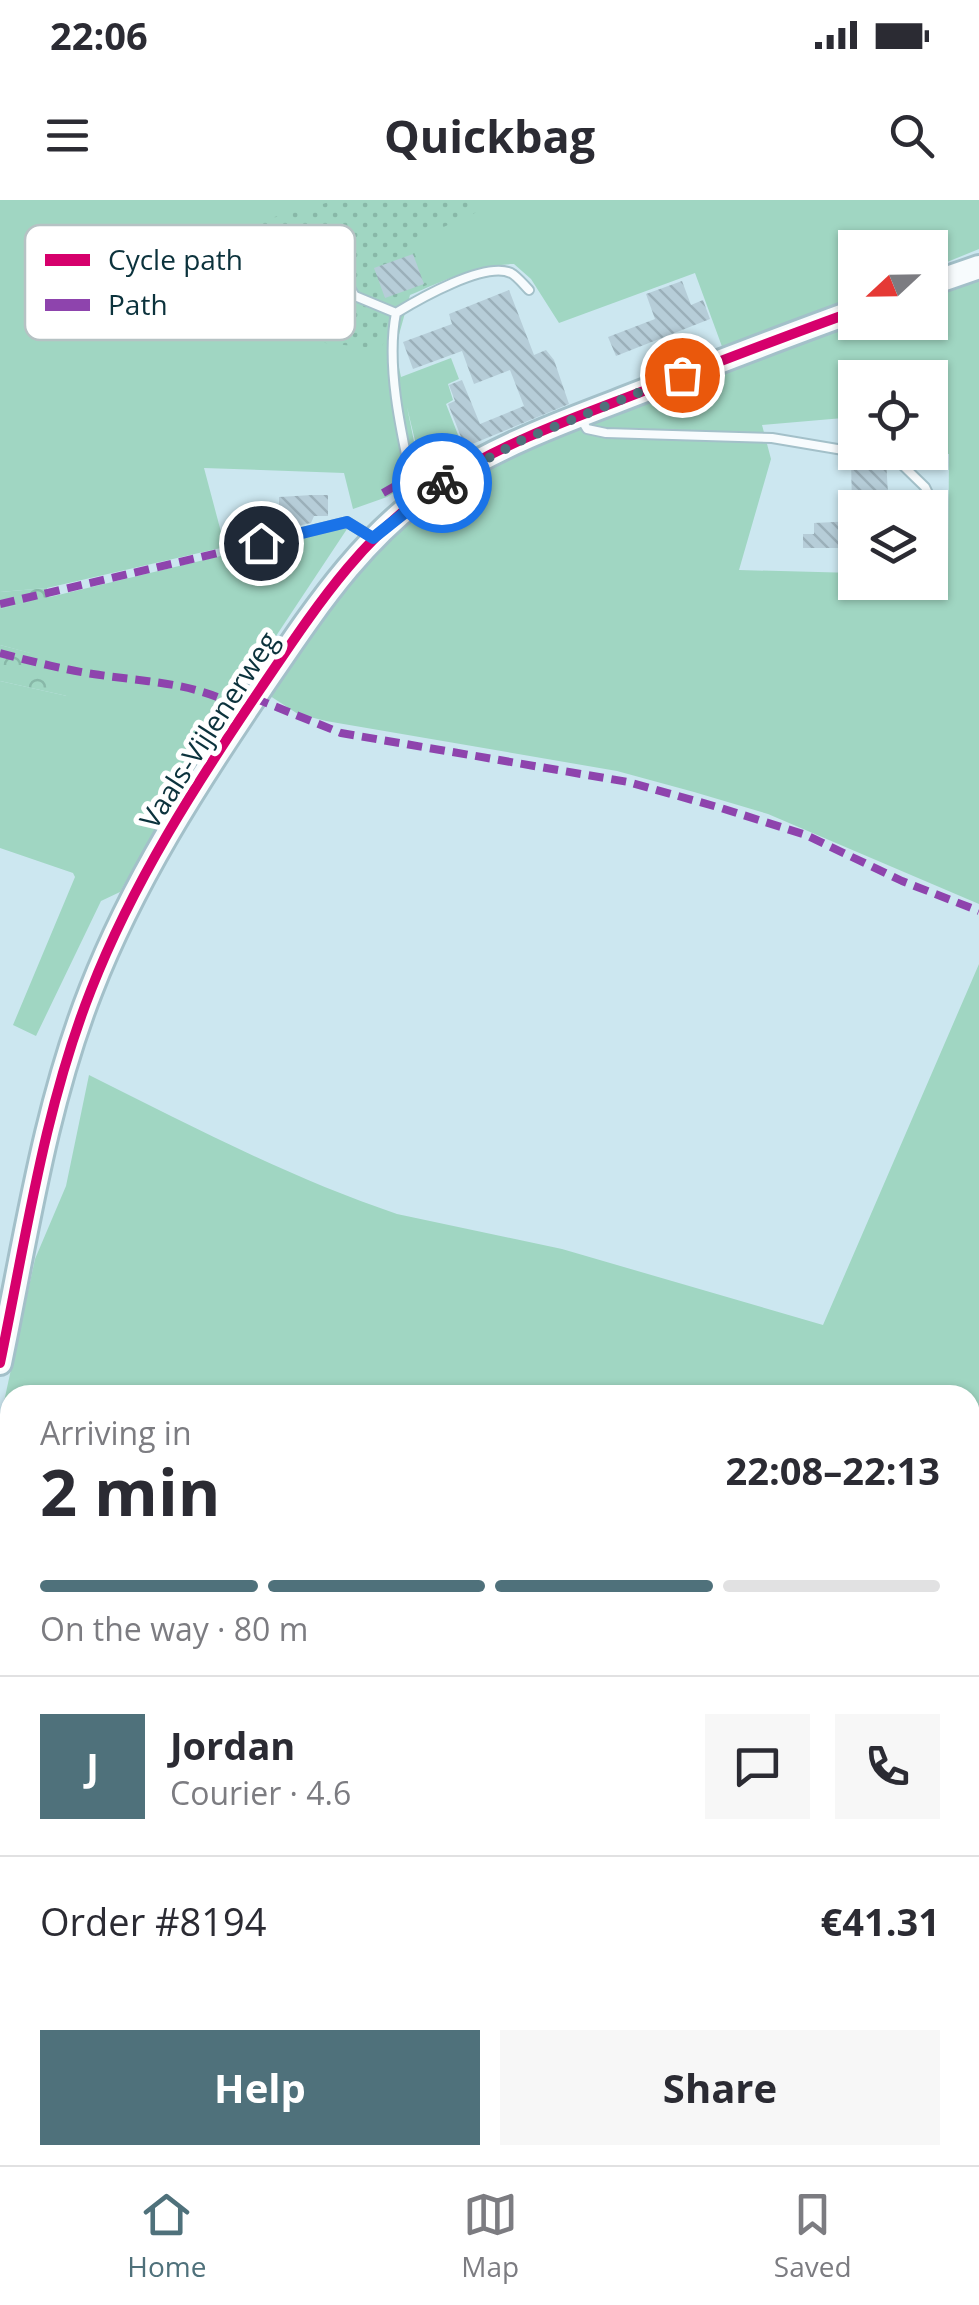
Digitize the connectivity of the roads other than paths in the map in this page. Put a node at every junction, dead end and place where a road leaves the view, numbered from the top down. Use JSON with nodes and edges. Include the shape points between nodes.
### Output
{"nodes":[{"id":1,"x":979,"y":267,"type":"edge"},
{"id":2,"x":948,"y":278,"type":"edge"},
{"id":3,"x":529,"y":290,"type":"dead end"},
{"id":4,"x":356,"y":296,"type":"edge"},
{"id":5,"x":396,"y":313,"type":"junction"},
{"id":6,"x":838,"y":317,"type":"edge"},
{"id":7,"x":579,"y":415,"type":"junction"},
{"id":8,"x":838,"y":449,"type":"edge"},
{"id":9,"x":908,"y":470,"type":"edge"},
{"id":10,"x":927,"y":490,"type":"edge"},
{"id":11,"x":416,"y":500,"type":"junction"},
{"id":12,"x":373,"y":538,"type":"junction"},
{"id":13,"x":261,"y":543,"type":"dead end"},
{"id":14,"x":0,"y":1363,"type":"edge"}],
"edges":[{"from":1,"to":2,"type":"street"},
{"from":3,"to":5,"type":"lane","via":[[510,272],[493,272]]},
{"from":4,"to":5,"type":"lane"},
{"from":5,"to":11,"type":"lane","via":[[394,367]]},
{"from":6,"to":7,"type":"street","name":"Vaals-Vijlenerweg"},
{"from":7,"to":8,"type":"lane","via":[[588,429],[606,432],[772,438]]},
{"from":7,"to":11,"type":"street","name":"Vaals-Vijlenerweg","via":[[482,459]]},
{"from":9,"to":10,"type":"lane"},
{"from":11,"to":12,"type":"street","name":"Vaals-Vijlenerweg"},
{"from":12,"to":13,"type":"lane","via":[[347,522]]},
{"from":12,"to":14,"type":"street","name":"Vaals-Vijlenerweg","via":[[285,652],[125,910],[63,1072]]}]}
